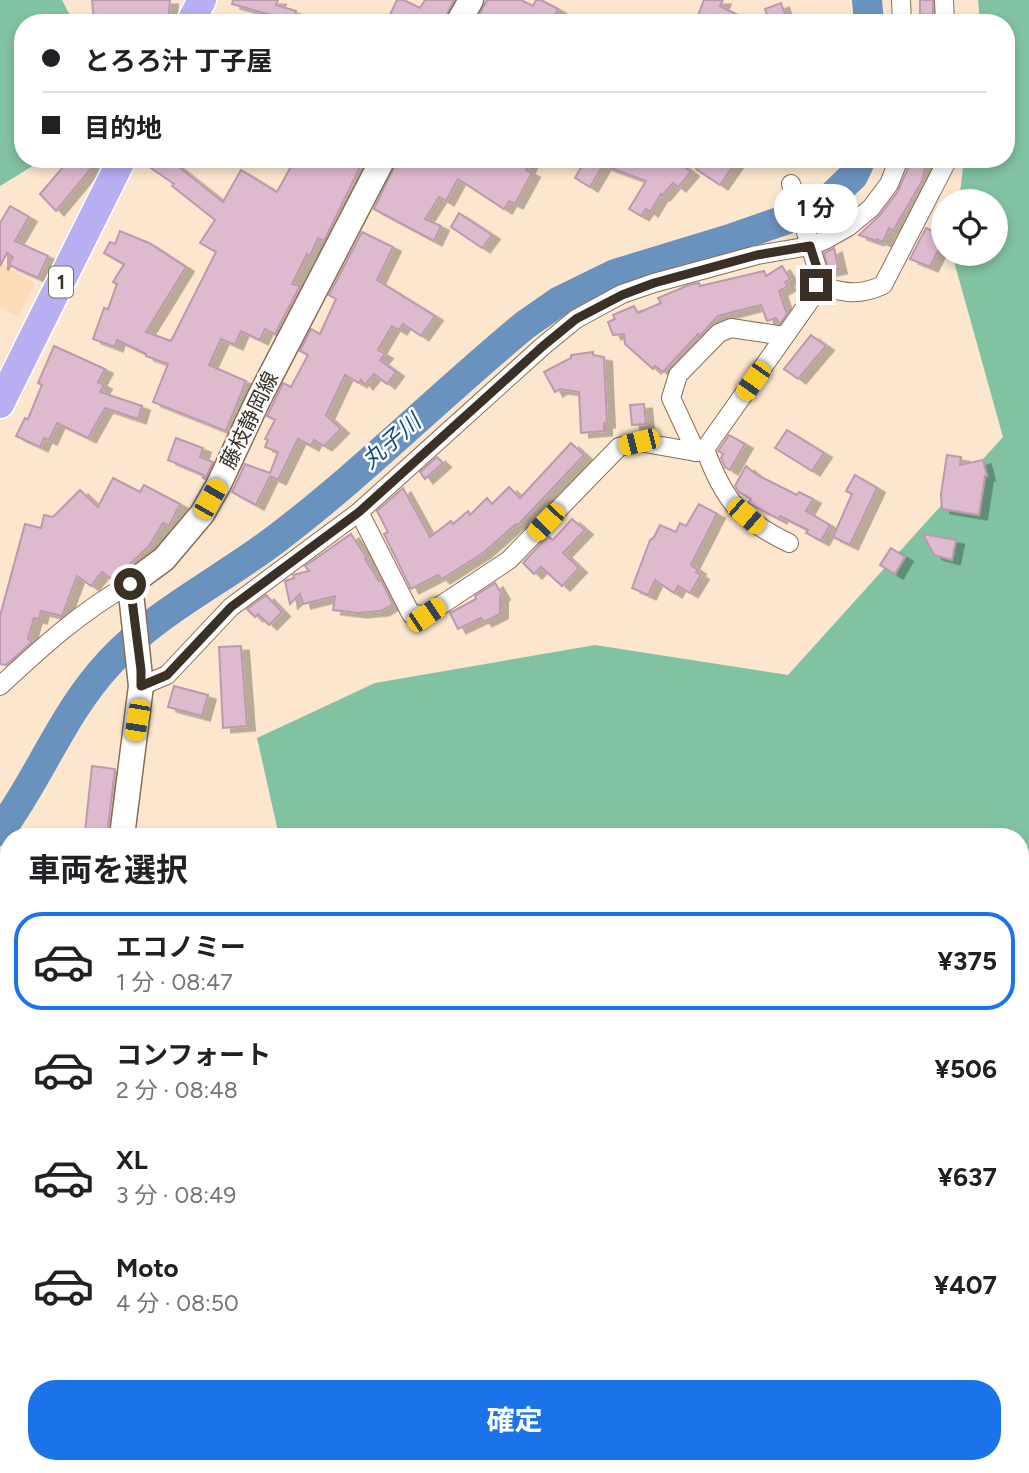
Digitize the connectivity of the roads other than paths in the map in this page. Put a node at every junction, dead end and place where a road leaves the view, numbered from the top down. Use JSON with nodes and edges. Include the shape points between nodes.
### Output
{"nodes":[{"id":1,"x":118,"y":168,"type":"edge"},
{"id":2,"x":378,"y":168,"type":"edge"},
{"id":3,"x":895,"y":168,"type":"edge"},
{"id":4,"x":943,"y":168,"type":"edge"},
{"id":5,"x":793,"y":189,"type":"dead end"},
{"id":6,"x":809,"y":243,"type":"junction"},
{"id":7,"x":816,"y":285,"type":"junction"},
{"id":8,"x":784,"y":336,"type":"junction"},
{"id":9,"x":0,"y":404,"type":"edge"},
{"id":10,"x":700,"y":451,"type":"junction"},
{"id":11,"x":359,"y":512,"type":"junction"},
{"id":12,"x":789,"y":543,"type":"dead end"},
{"id":13,"x":130,"y":584,"type":"junction"},
{"id":14,"x":141,"y":678,"type":"junction"},
{"id":15,"x":0,"y":686,"type":"edge"},
{"id":16,"x":123,"y":828,"type":"edge"}],
"edges":[{"from":1,"to":9,"type":"highway","number":"1"},
{"from":2,"to":13,"type":"main road","name":"藤枝静岡線","via":[[202,514],[164,559]]},
{"from":3,"to":6,"type":"street","via":[[871,208],[848,227]]},
{"from":4,"to":7,"type":"street","via":[[883,285],[847,293]]},
{"from":5,"to":6,"type":"street"},
{"from":6,"to":7,"type":"street","via":[[818,271]]},
{"from":6,"to":11,"type":"street","via":[[654,283],[576,319]]},
{"from":7,"to":8,"type":"street"},
{"from":8,"to":10,"type":"street"},
{"from":8,"to":10,"type":"street","via":[[731,328],[719,333],[678,375],[671,398]]},
{"from":10,"to":11,"type":"street","via":[[639,442],[619,447],[509,559],[426,615],[411,614]]},
{"from":10,"to":12,"type":"street","via":[[732,505],[759,528]]},
{"from":11,"to":14,"type":"street","via":[[231,607],[167,675]]},
{"from":13,"to":14,"type":"main road"},
{"from":13,"to":15,"type":"street","via":[[80,616]]},
{"from":14,"to":16,"type":"main road"}]}
